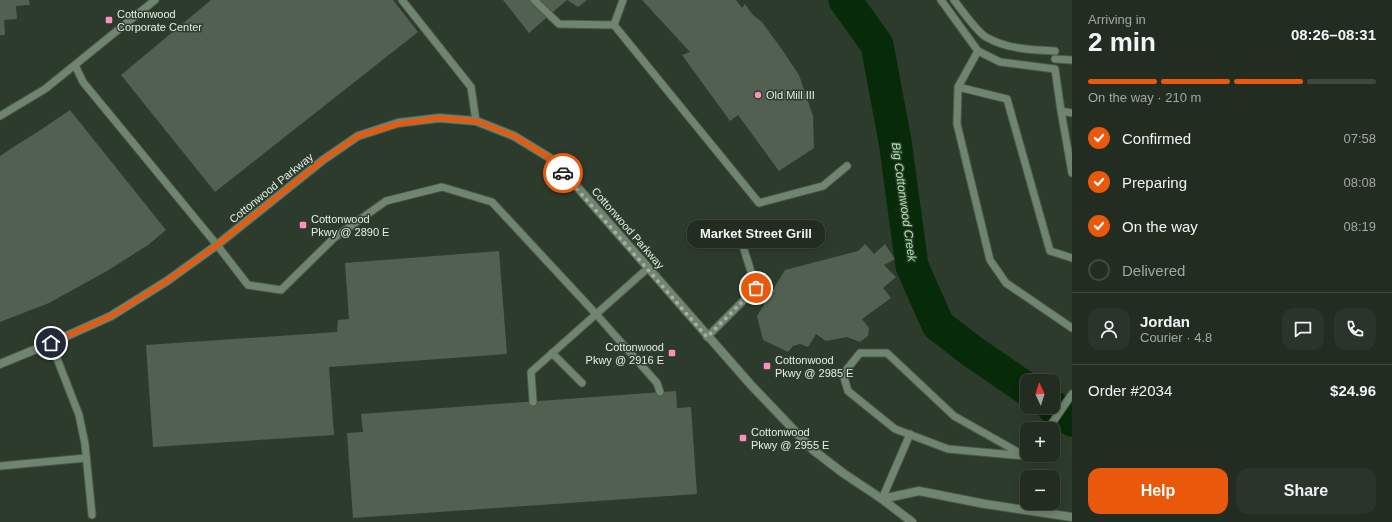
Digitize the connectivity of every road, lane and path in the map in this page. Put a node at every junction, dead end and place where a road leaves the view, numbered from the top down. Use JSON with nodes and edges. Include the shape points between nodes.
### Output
{"nodes":[{"id":1,"x":155,"y":0,"type":"edge"},
{"id":2,"x":402,"y":0,"type":"edge"},
{"id":3,"x":534,"y":0,"type":"edge"},
{"id":4,"x":623,"y":0,"type":"edge"},
{"id":5,"x":941,"y":0,"type":"edge"},
{"id":6,"x":954,"y":0,"type":"edge"},
{"id":7,"x":614,"y":25,"type":"junction"},
{"id":8,"x":978,"y":51,"type":"junction"},
{"id":9,"x":1055,"y":51,"type":"dead end"},
{"id":10,"x":1055,"y":59,"type":"dead end"},
{"id":11,"x":1072,"y":60,"type":"edge"},
{"id":12,"x":75,"y":65,"type":"junction"},
{"id":13,"x":958,"y":87,"type":"junction"},
{"id":14,"x":1061,"y":111,"type":"junction"},
{"id":15,"x":1072,"y":113,"type":"edge"},
{"id":16,"x":0,"y":116,"type":"edge"},
{"id":17,"x":476,"y":121,"type":"junction"},
{"id":18,"x":847,"y":166,"type":"dead end"},
{"id":19,"x":1072,"y":173,"type":"edge"},
{"id":20,"x":217,"y":245,"type":"junction"},
{"id":21,"x":743,"y":246,"type":"dead end"},
{"id":22,"x":1072,"y":258,"type":"edge"},
{"id":23,"x":648,"y":268,"type":"junction"},
{"id":24,"x":596,"y":314,"type":"junction"},
{"id":25,"x":1072,"y":328,"type":"edge"},
{"id":26,"x":707,"y":337,"type":"junction"},
{"id":27,"x":51,"y":343,"type":"junction"},
{"id":28,"x":552,"y":352,"type":"junction"},
{"id":29,"x":0,"y":364,"type":"edge"},
{"id":30,"x":582,"y":383,"type":"dead end"},
{"id":31,"x":660,"y":392,"type":"dead end"},
{"id":32,"x":1072,"y":394,"type":"edge"},
{"id":33,"x":533,"y":402,"type":"dead end"},
{"id":34,"x":1053,"y":422,"type":"edge"},
{"id":35,"x":910,"y":434,"type":"junction"},
{"id":36,"x":1020,"y":452,"type":"edge"},
{"id":37,"x":1020,"y":455,"type":"edge"},
{"id":38,"x":86,"y":458,"type":"junction"},
{"id":39,"x":0,"y":466,"type":"edge"},
{"id":40,"x":882,"y":500,"type":"junction"},
{"id":41,"x":92,"y":515,"type":"dead end"},
{"id":42,"x":1072,"y":517,"type":"edge"},
{"id":43,"x":912,"y":522,"type":"edge"}],
"edges":[{"from":1,"to":12,"type":"lane"},
{"from":2,"to":17,"type":"lane","via":[[472,87]]},
{"from":3,"to":7,"type":"lane","via":[[559,24]]},
{"from":4,"to":7,"type":"lane"},
{"from":5,"to":8,"type":"lane"},
{"from":6,"to":9,"type":"lane","via":[[985,37],[1003,45],[1027,50]]},
{"from":7,"to":18,"type":"lane","via":[[759,203],[823,186]]},
{"from":8,"to":13,"type":"lane"},
{"from":8,"to":14,"type":"lane","via":[[1000,62],[1056,69]]},
{"from":10,"to":11,"type":"lane"},
{"from":12,"to":16,"type":"lane","via":[[45,89]]},
{"from":12,"to":20,"type":"lane","via":[[83,82]]},
{"from":13,"to":22,"type":"lane","via":[[1008,99],[1050,251]]},
{"from":13,"to":25,"type":"lane","via":[[957,124],[990,260],[1006,284]]},
{"from":14,"to":15,"type":"lane"},
{"from":14,"to":19,"type":"lane"},
{"from":17,"to":20,"type":"street","name":"Cottonwood Parkway","via":[[439,118],[398,124],[358,136],[323,160]]},
{"from":17,"to":23,"type":"street","name":"Cottonwood Parkway","via":[[514,136],[550,158]]},
{"from":20,"to":24,"type":"lane","via":[[248,285],[281,290],[334,238],[386,202],[442,187],[492,202]]},
{"from":20,"to":27,"type":"street","name":"Cottonwood Parkway","via":[[167,281],[111,316]]},
{"from":21,"to":26,"type":"lane","via":[[756,288]]},
{"from":23,"to":24,"type":"lane"},
{"from":23,"to":26,"type":"street","name":"Cottonwood Parkway"},
{"from":24,"to":28,"type":"lane"},
{"from":24,"to":31,"type":"lane","via":[[657,383]]},
{"from":26,"to":40,"type":"street","name":"Cottonwood Parkway","via":[[813,450]]},
{"from":27,"to":29,"type":"street","name":"Cottonwood Parkway"},
{"from":27,"to":38,"type":"lane","via":[[79,415]]},
{"from":28,"to":30,"type":"lane"},
{"from":28,"to":33,"type":"lane","via":[[531,372]]},
{"from":32,"to":34,"type":"lane"},
{"from":35,"to":36,"type":"lane","via":[[895,428],[848,391],[843,374],[860,353],[888,354],[954,416]]},
{"from":35,"to":37,"type":"lane","via":[[948,449]]},
{"from":35,"to":40,"type":"lane"},
{"from":38,"to":39,"type":"lane"},
{"from":38,"to":41,"type":"lane"},
{"from":40,"to":42,"type":"street","via":[[919,491]]},
{"from":40,"to":43,"type":"street","name":"Cottonwood Parkway"}]}
